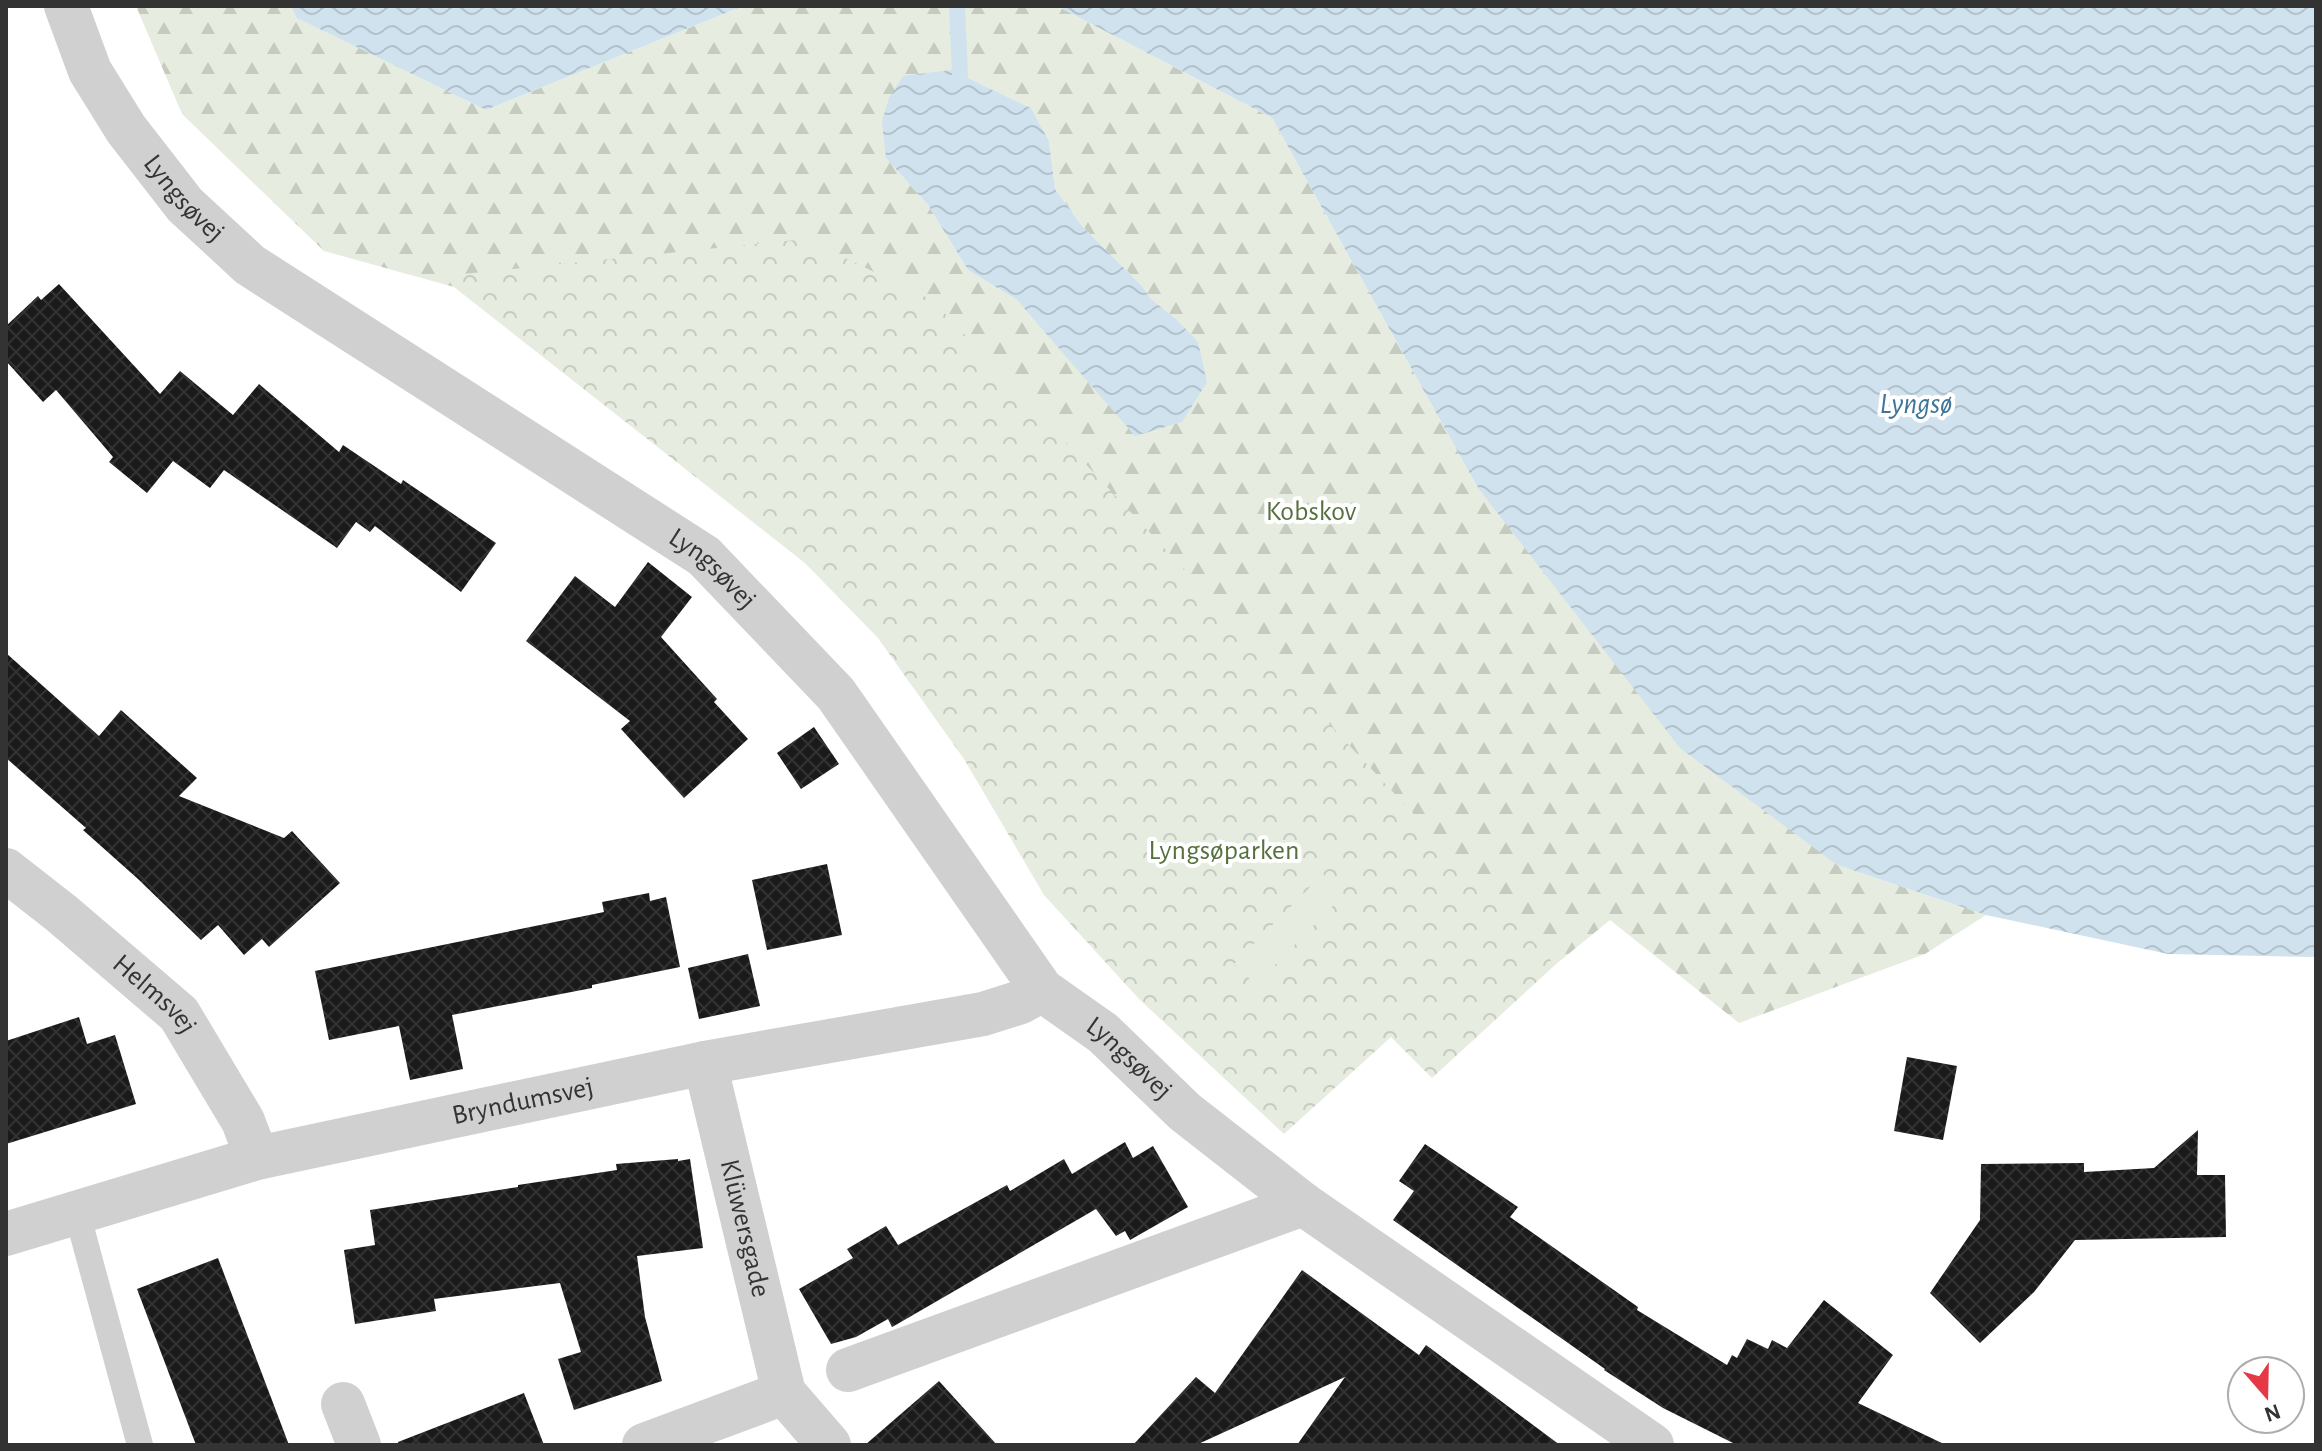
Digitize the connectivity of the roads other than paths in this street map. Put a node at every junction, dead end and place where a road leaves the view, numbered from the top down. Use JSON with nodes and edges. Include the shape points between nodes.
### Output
{"nodes":[{"id":1,"x":66,"y":6,"type":"edge"},
{"id":2,"x":6,"y":870,"type":"edge"},
{"id":3,"x":1042,"y":990,"type":"junction"},
{"id":4,"x":705,"y":1063,"type":"junction"},
{"id":5,"x":257,"y":1158,"type":"junction"},
{"id":6,"x":1303,"y":1204,"type":"junction"},
{"id":7,"x":77,"y":1213,"type":"junction"},
{"id":8,"x":6,"y":1234,"type":"edge"},
{"id":9,"x":848,"y":1370,"type":"dead end"},
{"id":10,"x":784,"y":1393,"type":"junction"},
{"id":11,"x":343,"y":1404,"type":"dead end"},
{"id":12,"x":140,"y":1445,"type":"edge"},
{"id":13,"x":359,"y":1445,"type":"edge"},
{"id":14,"x":644,"y":1445,"type":"edge"},
{"id":15,"x":829,"y":1445,"type":"edge"},
{"id":16,"x":1652,"y":1445,"type":"edge"}],
"edges":[{"from":1,"to":3,"type":"street","name":"Lyngsøvej","via":[[90,71],[126,129],[185,205],[250,265],[704,556],[836,694]]},
{"from":2,"to":5,"type":"street","name":"Helmsvej","via":[[179,1014],[243,1121]]},
{"from":3,"to":4,"type":"street","name":"Bryndumsvej","via":[[983,1014]]},
{"from":3,"to":6,"type":"street","name":"Lyngsøvej","via":[[1103,1033],[1185,1112]]},
{"from":4,"to":5,"type":"street","name":"Bryndumsvej"},
{"from":4,"to":10,"type":"street","name":"Klüwersgade"},
{"from":5,"to":7,"type":"street","name":"Bryndumsvej"},
{"from":6,"to":9,"type":"street"},
{"from":6,"to":16,"type":"street","name":"Lyngsøvej"},
{"from":7,"to":8,"type":"street","name":"Bryndumsvej"},
{"from":7,"to":12,"type":"lane"},
{"from":10,"to":14,"type":"street"},
{"from":10,"to":15,"type":"street","name":"Klüwersgade"},
{"from":11,"to":13,"type":"street"}]}
